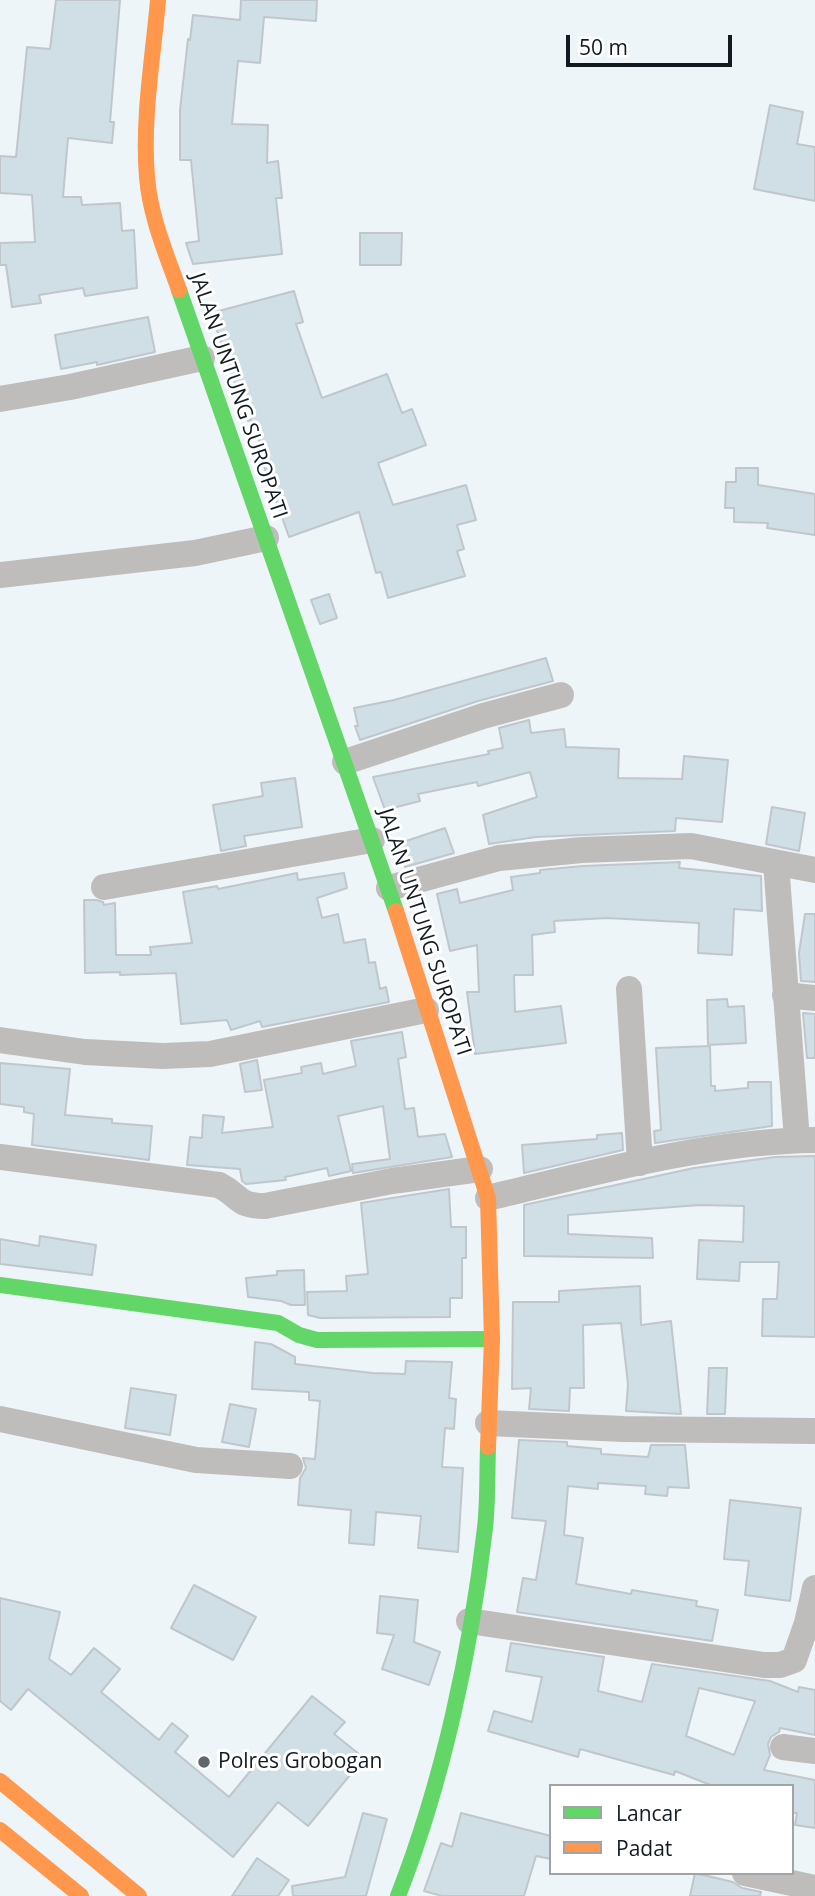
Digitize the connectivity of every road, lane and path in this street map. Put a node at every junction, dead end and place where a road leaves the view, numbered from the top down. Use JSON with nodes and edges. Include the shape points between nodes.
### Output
{"nodes":[{"id":1,"x":158,"y":0,"type":"edge"},
{"id":2,"x":202,"y":358,"type":"junction"},
{"id":3,"x":0,"y":399,"type":"edge"},
{"id":4,"x":266,"y":538,"type":"junction"},
{"id":5,"x":0,"y":575,"type":"edge"},
{"id":6,"x":561,"y":695,"type":"dead end"},
{"id":7,"x":345,"y":762,"type":"junction"},
{"id":8,"x":372,"y":840,"type":"junction"},
{"id":9,"x":776,"y":863,"type":"junction"},
{"id":10,"x":815,"y":870,"type":"edge"},
{"id":11,"x":104,"y":887,"type":"dead end"},
{"id":12,"x":389,"y":888,"type":"junction"},
{"id":13,"x":629,"y":989,"type":"dead end"},
{"id":14,"x":785,"y":995,"type":"junction"},
{"id":15,"x":815,"y":998,"type":"edge"},
{"id":16,"x":426,"y":1010,"type":"junction"},
{"id":17,"x":0,"y":1040,"type":"edge"},
{"id":18,"x":806,"y":1140,"type":"edge"},
{"id":19,"x":0,"y":1157,"type":"edge"},
{"id":20,"x":640,"y":1163,"type":"junction"},
{"id":21,"x":480,"y":1169,"type":"junction"},
{"id":22,"x":488,"y":1198,"type":"junction"},
{"id":23,"x":0,"y":1285,"type":"edge"},
{"id":24,"x":492,"y":1339,"type":"junction"},
{"id":25,"x":0,"y":1419,"type":"edge"},
{"id":26,"x":488,"y":1423,"type":"junction"},
{"id":27,"x":815,"y":1431,"type":"edge"},
{"id":28,"x":290,"y":1466,"type":"dead end"},
{"id":29,"x":815,"y":1588,"type":"edge"},
{"id":30,"x":469,"y":1621,"type":"junction"},
{"id":31,"x":811,"y":1624,"type":"edge"},
{"id":32,"x":783,"y":1748,"type":"dead end"},
{"id":33,"x":815,"y":1751,"type":"edge"},
{"id":34,"x":0,"y":1781,"type":"edge"},
{"id":35,"x":0,"y":1830,"type":"edge"},
{"id":36,"x":754,"y":1875,"type":"edge"},
{"id":37,"x":815,"y":1888,"type":"edge"},
{"id":38,"x":81,"y":1896,"type":"edge"},
{"id":39,"x":139,"y":1896,"type":"edge"},
{"id":40,"x":398,"y":1896,"type":"edge"}],
"edges":[{"from":1,"to":2,"type":"main road","name":"JALAN UNTUNG SUROPATI","via":[[147,177],[156,224]]},
{"from":2,"to":3,"type":"street"},
{"from":2,"to":4,"type":"main road","name":"JALAN UNTUNG SUROPATI"},
{"from":4,"to":5,"type":"street","via":[[195,553]]},
{"from":4,"to":7,"type":"main road","name":"JALAN UNTUNG SUROPATI"},
{"from":6,"to":7,"type":"street"},
{"from":7,"to":8,"type":"main road","name":"JALAN UNTUNG SUROPATI"},
{"from":8,"to":11,"type":"street"},
{"from":8,"to":12,"type":"main road","name":"JALAN UNTUNG SUROPATI"},
{"from":9,"to":10,"type":"street"},
{"from":9,"to":12,"type":"street","via":[[691,846],[582,850],[499,858]]},
{"from":9,"to":14,"type":"street"},
{"from":12,"to":16,"type":"main road","name":"JALAN UNTUNG SUROPATI"},
{"from":13,"to":20,"type":"street"},
{"from":14,"to":15,"type":"street"},
{"from":14,"to":18,"type":"street"},
{"from":16,"to":17,"type":"street","via":[[210,1054],[85,1052]]},
{"from":16,"to":21,"type":"main road","name":"JALAN UNTUNG SUROPATI"},
{"from":18,"to":20,"type":"street","via":[[743,1145]]},
{"from":19,"to":21,"type":"street","via":[[219,1185],[239,1202],[252,1206]]},
{"from":20,"to":22,"type":"street"},
{"from":21,"to":22,"type":"main road","name":"JALAN UNTUNG SUROPATI"},
{"from":22,"to":24,"type":"main road","name":"JALAN UNTUNG SUROPATI"},
{"from":23,"to":24,"type":"main road","via":[[278,1323],[317,1340]]},
{"from":24,"to":26,"type":"main road","name":"JALAN UNTUNG SUROPATI"},
{"from":25,"to":28,"type":"street","via":[[196,1461]]},
{"from":26,"to":27,"type":"street"},
{"from":26,"to":30,"type":"main road","name":"JALAN UNTUNG SUROPATI","via":[[485,1525]]},
{"from":29,"to":31,"type":"street"},
{"from":30,"to":31,"type":"street","via":[[764,1665],[794,1660]]},
{"from":30,"to":40,"type":"main road","name":"JALAN UNTUNG SUROPATI","via":[[459,1690],[418,1844]]},
{"from":32,"to":33,"type":"street"},
{"from":34,"to":39,"type":"main road"},
{"from":35,"to":38,"type":"main road"},
{"from":36,"to":37,"type":"street"}]}
